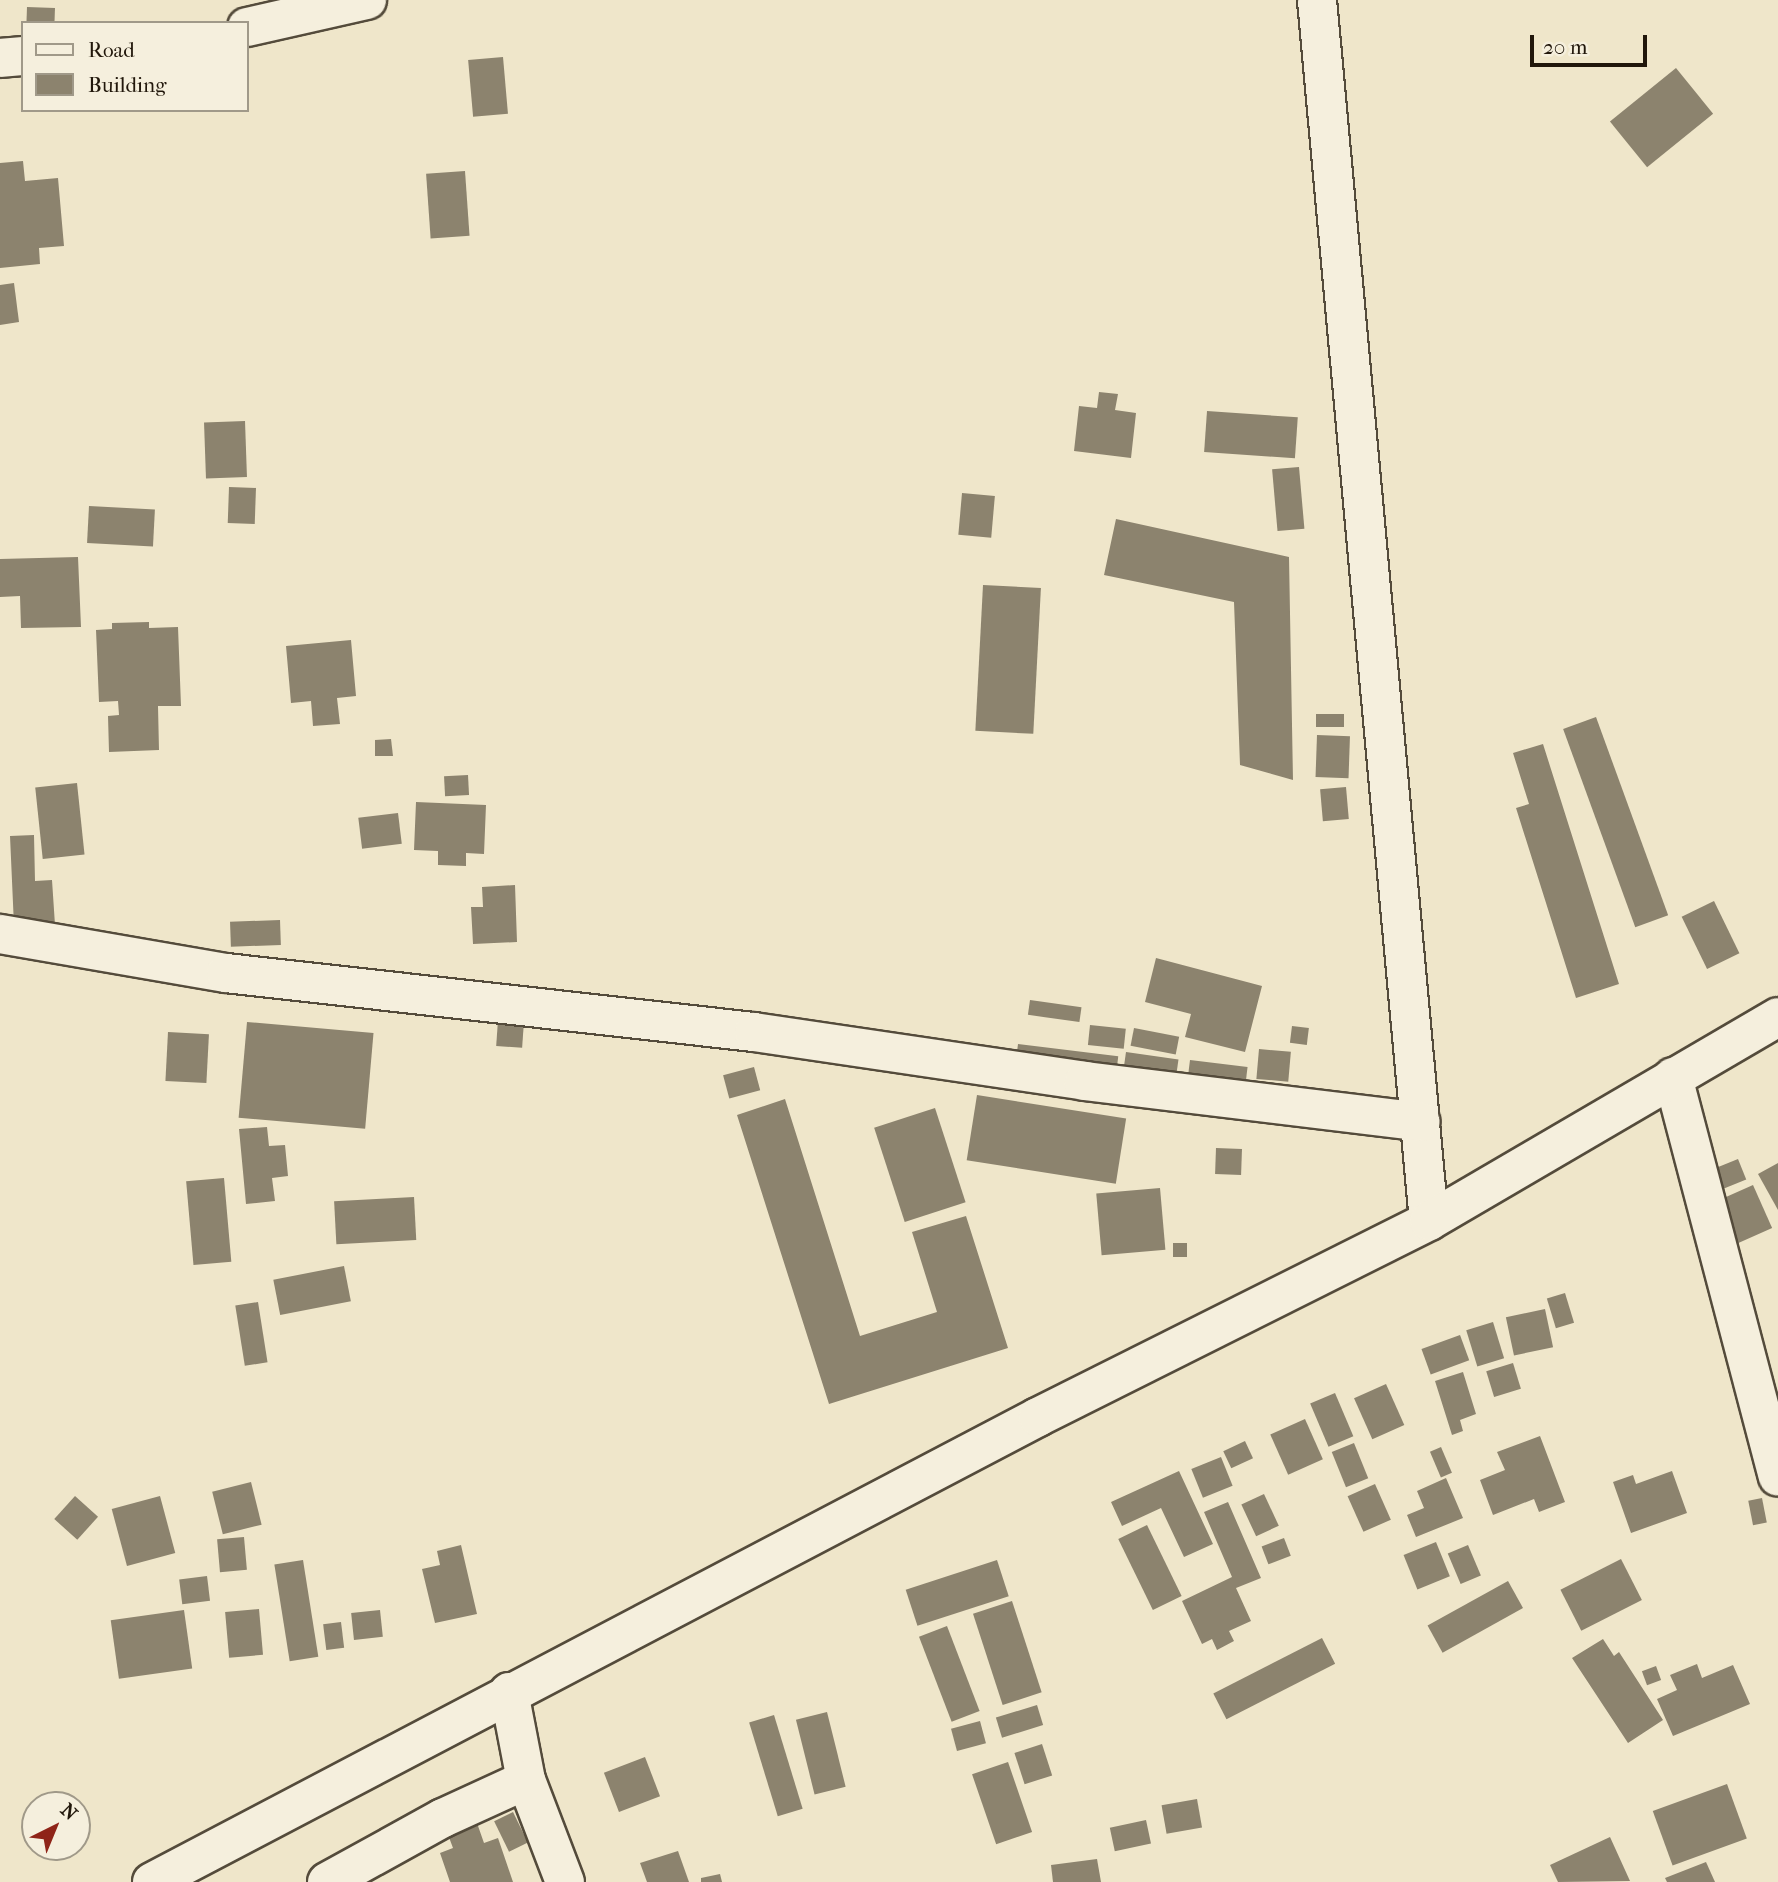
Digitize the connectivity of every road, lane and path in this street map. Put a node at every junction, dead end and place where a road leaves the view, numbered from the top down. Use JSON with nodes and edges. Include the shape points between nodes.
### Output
{"nodes":[{"id":1,"x":367,"y":0,"type":"edge"},
{"id":2,"x":1317,"y":0,"type":"edge"},
{"id":3,"x":248,"y":27,"type":"edge"},
{"id":4,"x":21,"y":56,"type":"edge"},
{"id":5,"x":0,"y":58,"type":"edge"},
{"id":6,"x":0,"y":934,"type":"edge"},
{"id":7,"x":1778,"y":1017,"type":"edge"},
{"id":8,"x":1673,"y":1077,"type":"junction"},
{"id":9,"x":1421,"y":1122,"type":"junction"},
{"id":10,"x":1430,"y":1221,"type":"junction"},
{"id":11,"x":1778,"y":1476,"type":"edge"},
{"id":12,"x":509,"y":1692,"type":"junction"},
{"id":13,"x":526,"y":1780,"type":"junction"},
{"id":14,"x":152,"y":1882,"type":"edge"},
{"id":15,"x":327,"y":1882,"type":"edge"},
{"id":16,"x":565,"y":1882,"type":"edge"}],
"edges":[{"from":1,"to":3,"type":"street"},
{"from":2,"to":9,"type":"street"},
{"from":4,"to":5,"type":"street"},
{"from":6,"to":9,"type":"street","via":[[226,973],[754,1032],[1084,1081]]},
{"from":7,"to":8,"type":"street"},
{"from":8,"to":10,"type":"street"},
{"from":8,"to":11,"type":"street"},
{"from":9,"to":10,"type":"street"},
{"from":10,"to":12,"type":"street","via":[[1050,1411]]},
{"from":12,"to":13,"type":"street"},
{"from":12,"to":14,"type":"street"},
{"from":13,"to":15,"type":"street","via":[[443,1818]]},
{"from":13,"to":16,"type":"street"}]}
